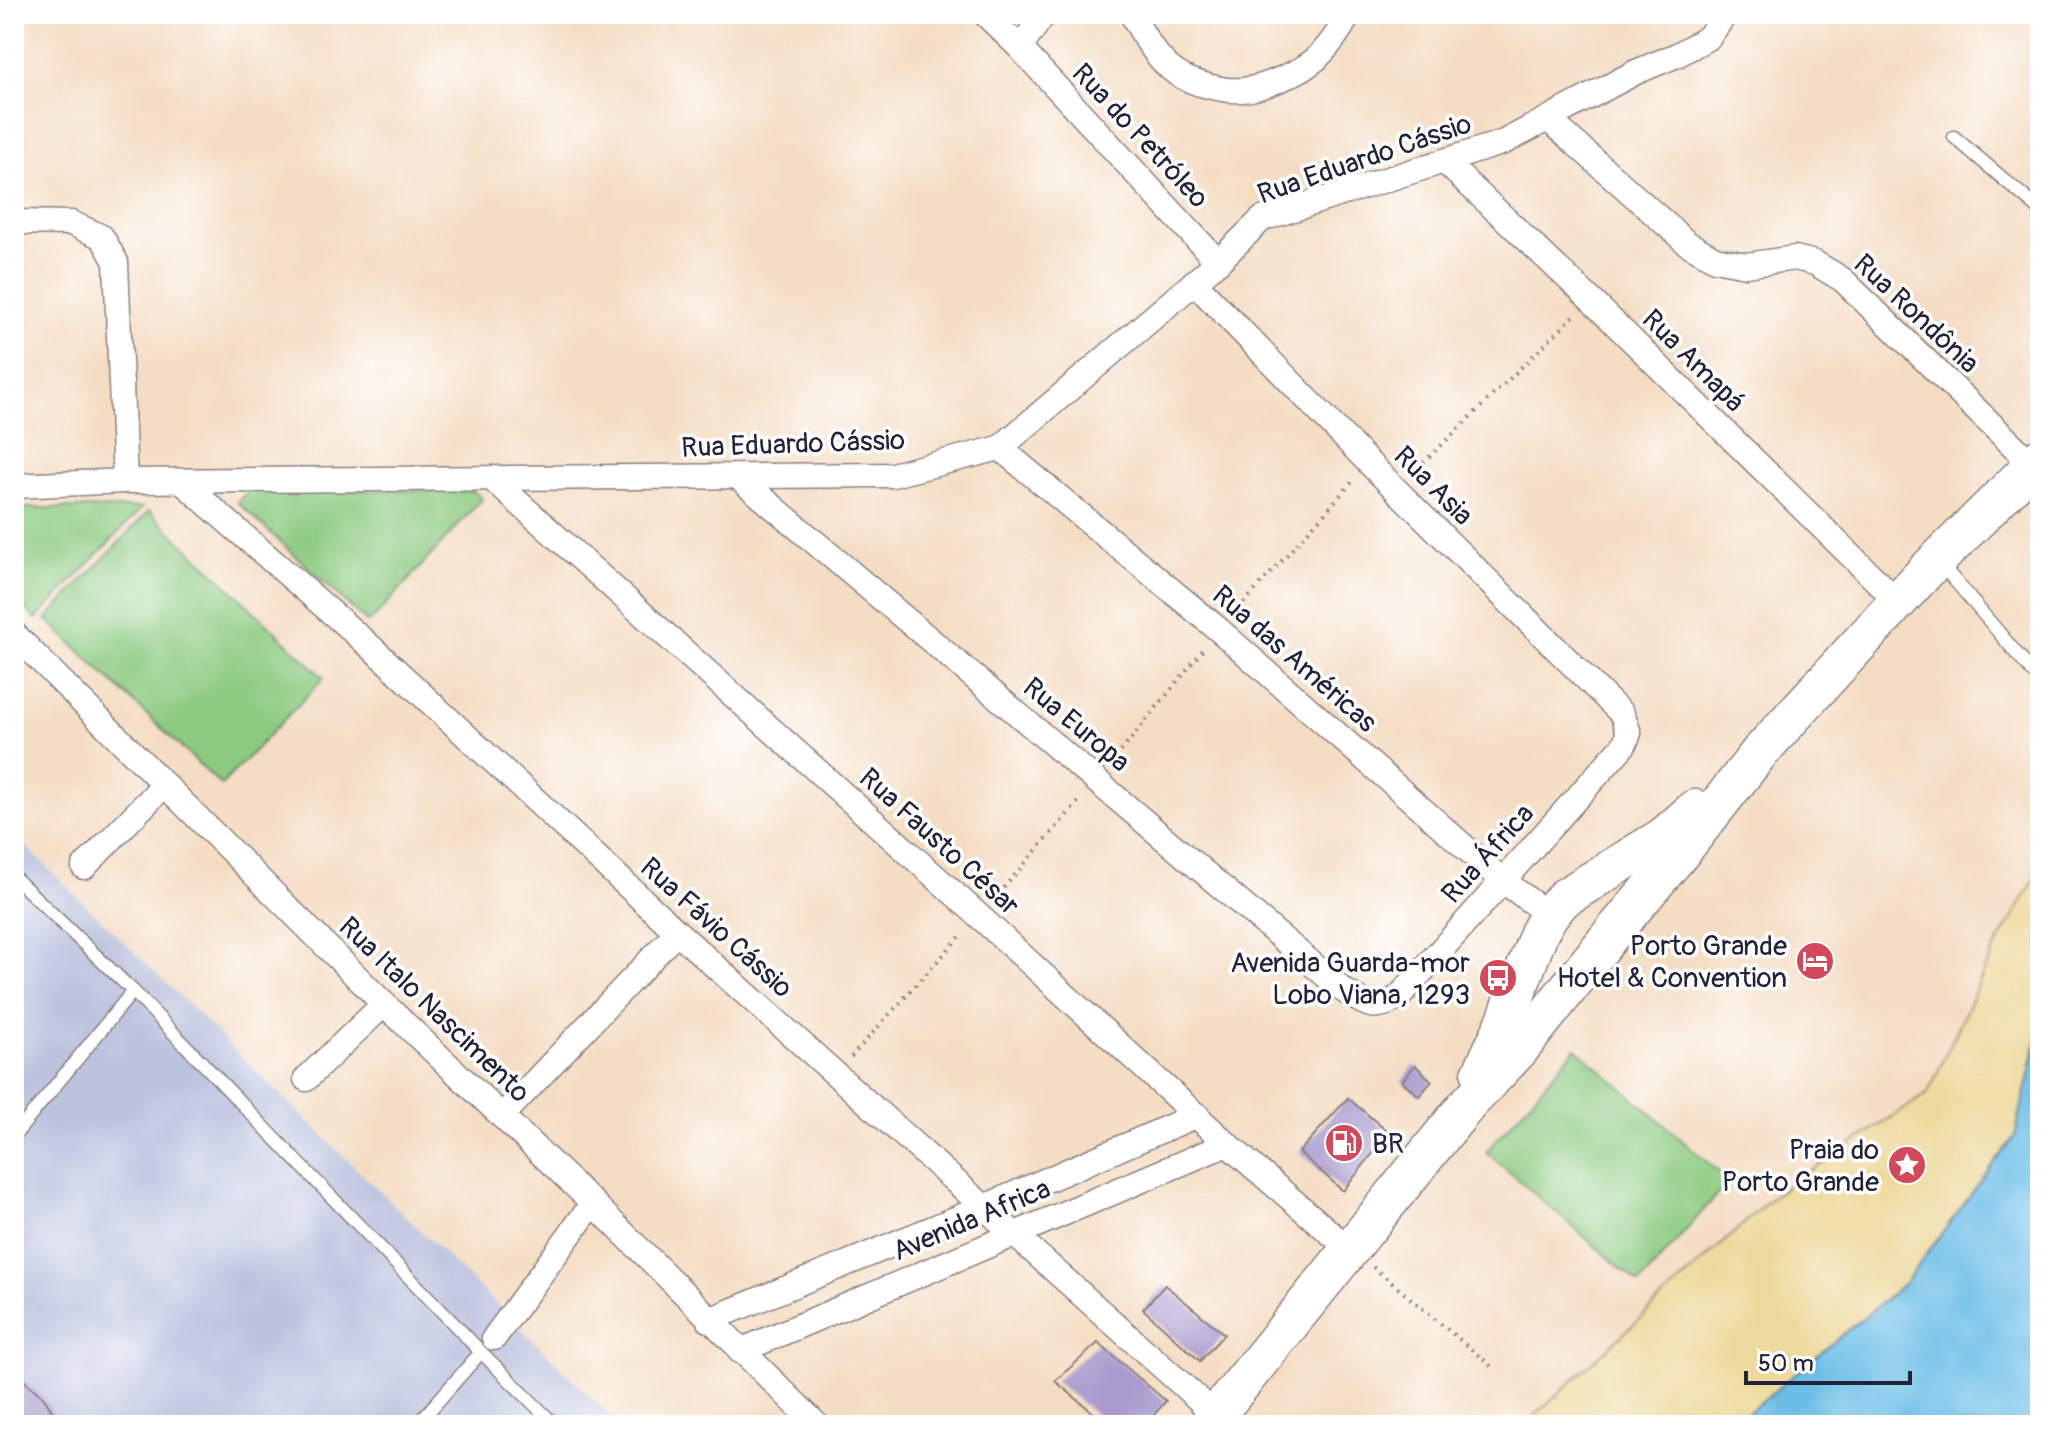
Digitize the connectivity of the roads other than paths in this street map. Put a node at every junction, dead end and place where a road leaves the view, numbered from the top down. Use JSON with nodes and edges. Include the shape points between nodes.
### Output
{"nodes":[{"id":1,"x":985,"y":14,"type":"edge"},
{"id":2,"x":1044,"y":14,"type":"edge"},
{"id":3,"x":1132,"y":14,"type":"edge"},
{"id":4,"x":1349,"y":14,"type":"edge"},
{"id":5,"x":1722,"y":14,"type":"edge"},
{"id":6,"x":1020,"y":48,"type":"junction"},
{"id":7,"x":1548,"y":119,"type":"junction"},
{"id":8,"x":1954,"y":137,"type":"dead end"},
{"id":9,"x":1446,"y":163,"type":"junction"},
{"id":10,"x":2040,"y":210,"type":"edge"},
{"id":11,"x":14,"y":222,"type":"edge"},
{"id":12,"x":1218,"y":262,"type":"junction"},
{"id":13,"x":1194,"y":282,"type":"junction"},
{"id":14,"x":1000,"y":448,"type":"junction"},
{"id":15,"x":2036,"y":461,"type":"edge"},
{"id":16,"x":738,"y":477,"type":"junction"},
{"id":17,"x":491,"y":478,"type":"junction"},
{"id":18,"x":125,"y":481,"type":"junction"},
{"id":19,"x":181,"y":481,"type":"junction"},
{"id":20,"x":14,"y":486,"type":"edge"},
{"id":21,"x":1938,"y":561,"type":"junction"},
{"id":22,"x":1898,"y":602,"type":"junction"},
{"id":23,"x":14,"y":634,"type":"edge"},
{"id":24,"x":2040,"y":681,"type":"edge"},
{"id":25,"x":1629,"y":733,"type":"joint"},
{"id":26,"x":1760,"y":752,"type":"junction"},
{"id":27,"x":164,"y":785,"type":"junction"},
{"id":28,"x":84,"y":867,"type":"dead end"},
{"id":29,"x":14,"y":877,"type":"edge"},
{"id":30,"x":1502,"y":880,"type":"junction"},
{"id":31,"x":1551,"y":916,"type":"junction"},
{"id":32,"x":677,"y":932,"type":"junction"},
{"id":33,"x":1598,"y":951,"type":"junction"},
{"id":34,"x":133,"y":991,"type":"junction"},
{"id":35,"x":384,"y":1004,"type":"junction"},
{"id":36,"x":1383,"y":1007,"type":"joint"},
{"id":37,"x":306,"y":1079,"type":"dead end"},
{"id":38,"x":1466,"y":1106,"type":"junction"},
{"id":39,"x":1197,"y":1115,"type":"junction"},
{"id":40,"x":502,"y":1116,"type":"junction"},
{"id":41,"x":14,"y":1136,"type":"edge"},
{"id":42,"x":1227,"y":1144,"type":"junction"},
{"id":43,"x":593,"y":1203,"type":"junction"},
{"id":44,"x":984,"y":1207,"type":"junction"},
{"id":45,"x":1013,"y":1233,"type":"junction"},
{"id":46,"x":1349,"y":1249,"type":"junction"},
{"id":47,"x":709,"y":1320,"type":"junction"},
{"id":48,"x":488,"y":1345,"type":"junction"},
{"id":49,"x":740,"y":1351,"type":"junction"},
{"id":50,"x":1212,"y":1420,"type":"edge"},
{"id":51,"x":417,"y":1425,"type":"edge"},
{"id":52,"x":555,"y":1425,"type":"edge"},
{"id":53,"x":815,"y":1425,"type":"edge"}],
"edges":[{"from":1,"to":6,"type":"street","name":"Rua do Petróleo"},
{"from":2,"to":6,"type":"street"},
{"from":3,"to":4,"type":"street","via":[[1175,73],[1241,91],[1314,61]]},
{"from":5,"to":7,"type":"street","name":"Rua Eduardo Cássio","via":[[1709,37]]},
{"from":6,"to":12,"type":"street","name":"Rua do Petróleo"},
{"from":7,"to":9,"type":"street","name":"Rua Eduardo Cássio"},
{"from":7,"to":15,"type":"street","name":"Rua Rondônia","via":[[1687,243],[1715,259],[1746,265],[1795,258],[1843,280]]},
{"from":8,"to":10,"type":"lane"},
{"from":9,"to":12,"type":"street","name":"Rua Eduardo Cássio","via":[[1262,219]]},
{"from":9,"to":22,"type":"street","name":"Rua Amapá"},
{"from":11,"to":18,"type":"street","via":[[71,223],[102,237],[116,262]]},
{"from":12,"to":13,"type":"street","name":"Rua Eduardo Cássio"},
{"from":13,"to":14,"type":"street","name":"Rua Eduardo Cássio"},
{"from":13,"to":25,"type":"street","name":"Rua Asia","via":[[1622,714]]},
{"from":14,"to":16,"type":"street","name":"Rua Eduardo Cássio","via":[[892,475]]},
{"from":14,"to":30,"type":"street","name":"Rua das Américas","via":[[1219,630]]},
{"from":15,"to":21,"type":"main road"},
{"from":16,"to":17,"type":"street","name":"Rua Eduardo Cássio"},
{"from":16,"to":36,"type":"street","name":"Rua Europa","via":[[1343,990],[1369,1006]]},
{"from":17,"to":19,"type":"street","name":"Rua Eduardo Cássio"},
{"from":17,"to":39,"type":"street","name":"Rua Fausto César"},
{"from":18,"to":19,"type":"street","name":"Rua Eduardo Cássio"},
{"from":18,"to":20,"type":"street","name":"Rua Eduardo Cássio"},
{"from":19,"to":32,"type":"street","name":"Rua Fávio Cássio","via":[[372,648]]},
{"from":21,"to":22,"type":"main road"},
{"from":21,"to":24,"type":"lane"},
{"from":22,"to":26,"type":"main road"},
{"from":23,"to":27,"type":"street","name":"Rua Italo Nascimento"},
{"from":25,"to":30,"type":"street","name":"Rua África","via":[[1624,745]]},
{"from":26,"to":31,"type":"main road","via":[[1663,837]]},
{"from":26,"to":33,"type":"main road"},
{"from":27,"to":28,"type":"street"},
{"from":27,"to":35,"type":"street","name":"Rua Italo Nascimento"},
{"from":29,"to":34,"type":"lane"},
{"from":30,"to":31,"type":"street","name":"Rua das Américas"},
{"from":30,"to":36,"type":"street","name":"Rua África","via":[[1399,997]]},
{"from":31,"to":33,"type":"main road","via":[[1559,953]]},
{"from":31,"to":33,"type":"main road","via":[[1592,912],[1601,921]]},
{"from":31,"to":38,"type":"main road"},
{"from":32,"to":40,"type":"street"},
{"from":32,"to":44,"type":"street","name":"Rua Fávio Cássio"},
{"from":33,"to":38,"type":"main road","via":[[1519,1050]]},
{"from":34,"to":41,"type":"lane"},
{"from":34,"to":48,"type":"lane"},
{"from":35,"to":37,"type":"street"},
{"from":35,"to":40,"type":"street","name":"Rua Italo Nascimento"},
{"from":38,"to":46,"type":"main road"},
{"from":39,"to":42,"type":"street","name":"Rua Fausto César"},
{"from":39,"to":44,"type":"street","name":"Avenida Africa"},
{"from":40,"to":43,"type":"street","name":"Rua Italo Nascimento"},
{"from":42,"to":45,"type":"street","name":"Avenida Africa"},
{"from":42,"to":46,"type":"street","name":"Rua Fausto César"},
{"from":43,"to":47,"type":"street","name":"Rua Italo Nascimento"},
{"from":43,"to":48,"type":"street"},
{"from":44,"to":45,"type":"street","name":"Rua Fávio Cássio"},
{"from":44,"to":47,"type":"street","name":"Avenida Africa"},
{"from":45,"to":49,"type":"street","name":"Avenida Africa"},
{"from":45,"to":50,"type":"street","name":"Rua Fávio Cássio"},
{"from":46,"to":50,"type":"main road"},
{"from":47,"to":49,"type":"street","name":"Rua Italo Nascimento"},
{"from":48,"to":51,"type":"lane"},
{"from":48,"to":52,"type":"lane"},
{"from":49,"to":53,"type":"street","name":"Rua Italo Nascimento"}]}
